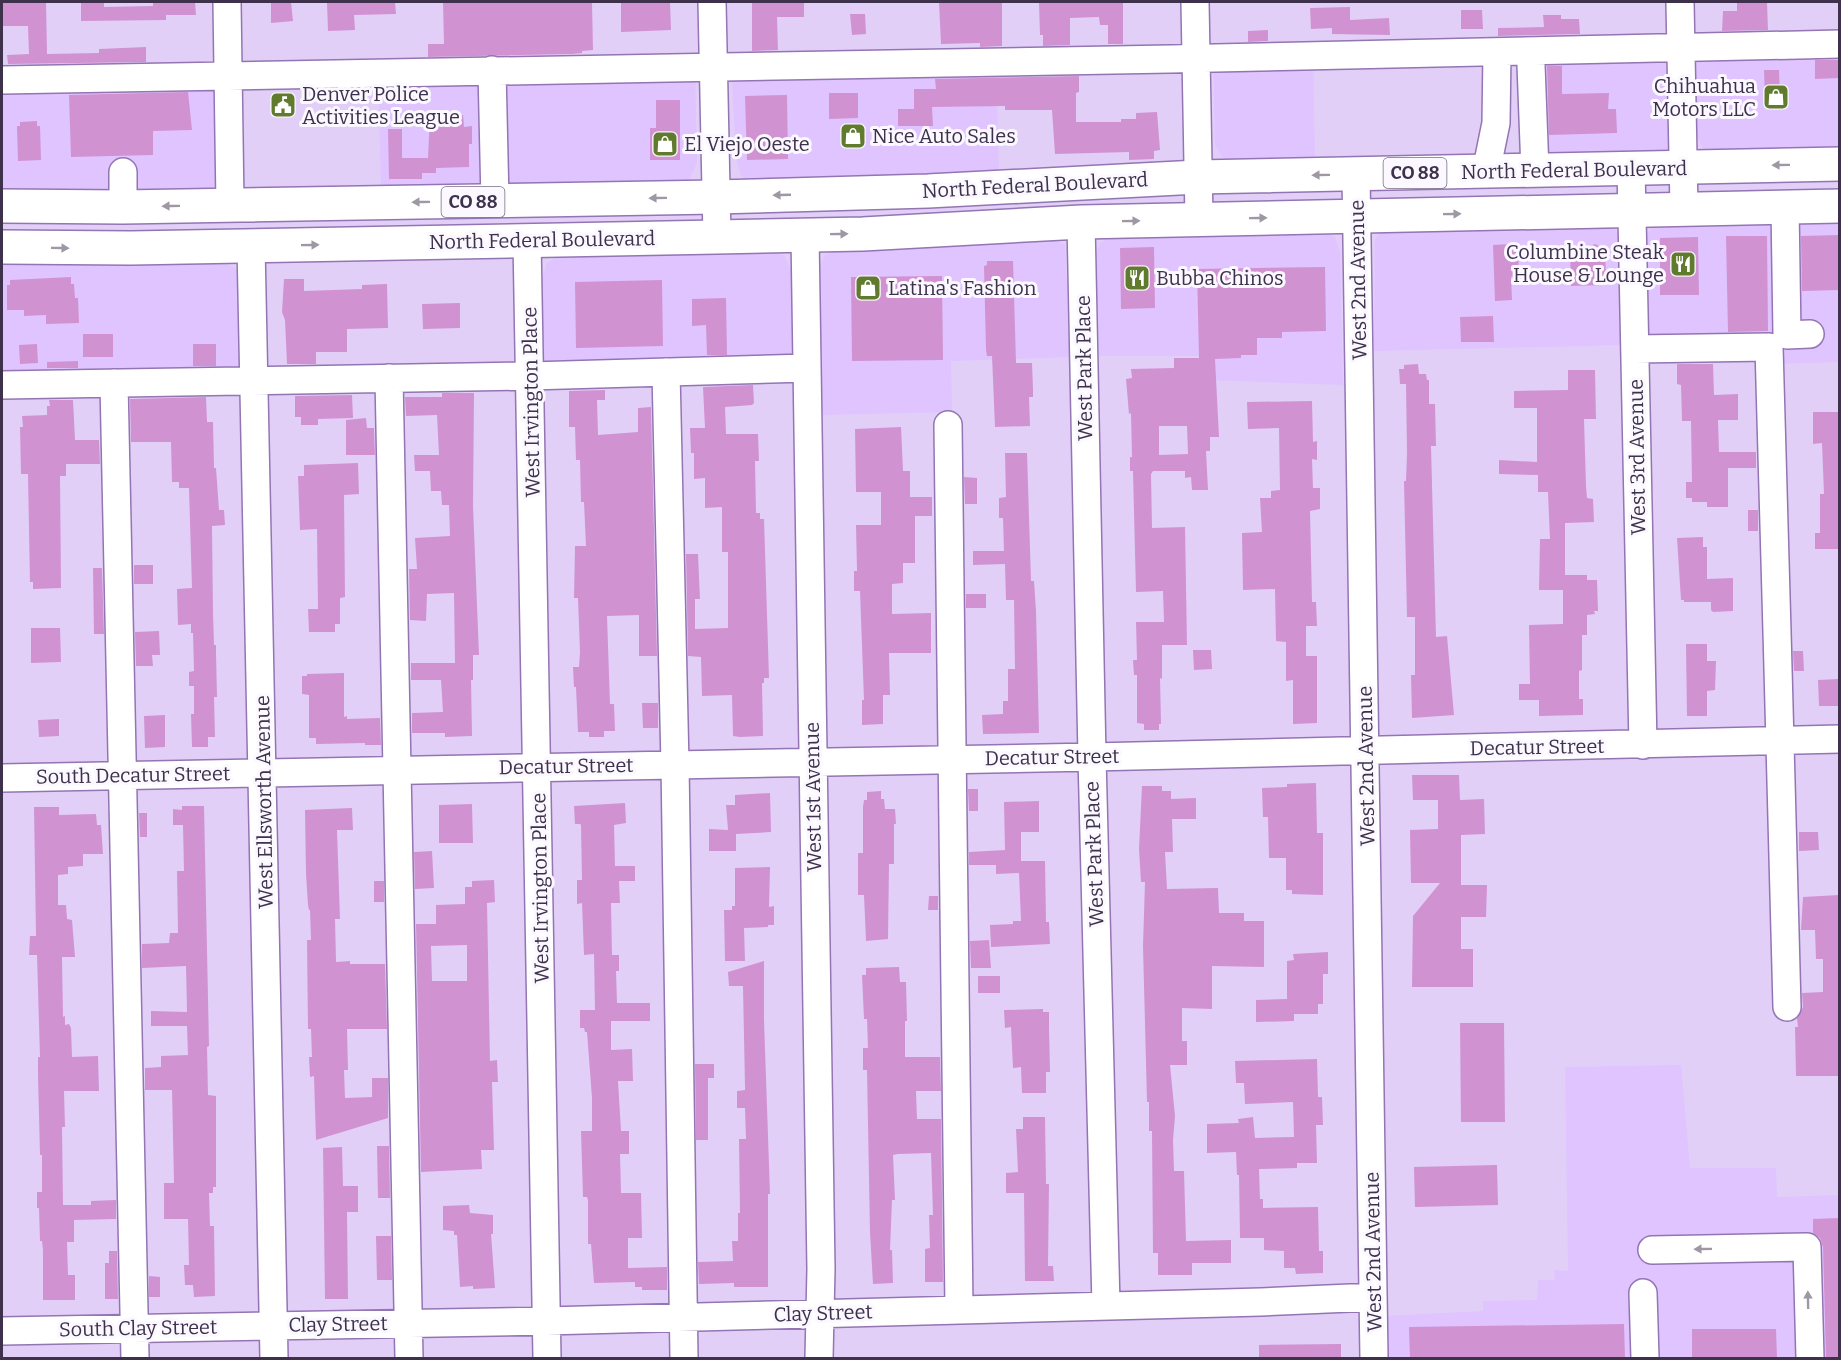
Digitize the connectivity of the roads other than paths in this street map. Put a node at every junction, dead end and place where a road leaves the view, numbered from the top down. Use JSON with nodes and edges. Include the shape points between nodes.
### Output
{"nodes":[{"id":1,"x":227,"y":2,"type":"edge"},
{"id":2,"x":712,"y":2,"type":"edge"},
{"id":3,"x":1195,"y":2,"type":"edge"},
{"id":4,"x":1680,"y":2,"type":"edge"},
{"id":5,"x":1839,"y":44,"type":"edge"},
{"id":6,"x":1681,"y":47,"type":"junction"},
{"id":7,"x":1497,"y":52,"type":"junction"},
{"id":8,"x":1196,"y":58,"type":"junction"},
{"id":9,"x":1532,"y":66,"type":"dead end"},
{"id":10,"x":713,"y":67,"type":"junction"},
{"id":11,"x":492,"y":70,"type":"junction"},
{"id":12,"x":228,"y":75,"type":"junction"},
{"id":13,"x":2,"y":80,"type":"edge"},
{"id":14,"x":1839,"y":164,"type":"edge"},
{"id":15,"x":1684,"y":167,"type":"junction"},
{"id":16,"x":1631,"y":168,"type":"junction"},
{"id":17,"x":1534,"y":171,"type":"junction"},
{"id":18,"x":123,"y":172,"type":"dead end"},
{"id":19,"x":1486,"y":172,"type":"junction"},
{"id":20,"x":1356,"y":174,"type":"junction"},
{"id":21,"x":1198,"y":177,"type":"junction"},
{"id":22,"x":716,"y":197,"type":"junction"},
{"id":23,"x":495,"y":201,"type":"junction"},
{"id":24,"x":386,"y":203,"type":"junction"},
{"id":25,"x":230,"y":205,"type":"junction"},
{"id":26,"x":2,"y":206,"type":"edge"},
{"id":27,"x":1839,"y":206,"type":"edge"},
{"id":28,"x":123,"y":207,"type":"junction"},
{"id":29,"x":1785,"y":207,"type":"junction"},
{"id":30,"x":1684,"y":209,"type":"junction"},
{"id":31,"x":1632,"y":210,"type":"junction"},
{"id":32,"x":1357,"y":216,"type":"junction"},
{"id":33,"x":1199,"y":219,"type":"junction"},
{"id":34,"x":1081,"y":222,"type":"junction"},
{"id":35,"x":805,"y":235,"type":"junction"},
{"id":36,"x":717,"y":237,"type":"junction"},
{"id":37,"x":527,"y":240,"type":"junction"},
{"id":38,"x":251,"y":246,"type":"junction"},
{"id":39,"x":2,"y":247,"type":"edge"},
{"id":40,"x":1810,"y":334,"type":"dead end"},
{"id":41,"x":1635,"y":350,"type":"junction"},
{"id":42,"x":807,"y":368,"type":"junction"},
{"id":43,"x":666,"y":372,"type":"junction"},
{"id":44,"x":530,"y":376,"type":"junction"},
{"id":45,"x":389,"y":378,"type":"junction"},
{"id":46,"x":254,"y":380,"type":"junction"},
{"id":47,"x":114,"y":383,"type":"junction"},
{"id":48,"x":2,"y":385,"type":"edge"},
{"id":49,"x":948,"y":425,"type":"dead end"},
{"id":50,"x":1839,"y":740,"type":"edge"},
{"id":51,"x":1781,"y":741,"type":"junction"},
{"id":52,"x":1643,"y":745,"type":"junction"},
{"id":53,"x":1366,"y":750,"type":"junction"},
{"id":54,"x":1092,"y":757,"type":"junction"},
{"id":55,"x":953,"y":759,"type":"junction"},
{"id":56,"x":813,"y":761,"type":"junction"},
{"id":57,"x":675,"y":764,"type":"junction"},
{"id":58,"x":538,"y":766,"type":"junction"},
{"id":59,"x":397,"y":769,"type":"junction"},
{"id":60,"x":264,"y":772,"type":"junction"},
{"id":61,"x":123,"y":775,"type":"junction"},
{"id":62,"x":2,"y":778,"type":"edge"},
{"id":63,"x":1787,"y":1007,"type":"dead end"},
{"id":64,"x":1652,"y":1250,"type":"dead end"},
{"id":65,"x":1643,"y":1293,"type":"dead end"},
{"id":66,"x":1373,"y":1297,"type":"junction"},
{"id":67,"x":1106,"y":1305,"type":"junction"},
{"id":68,"x":959,"y":1309,"type":"junction"},
{"id":69,"x":819,"y":1313,"type":"junction"},
{"id":70,"x":684,"y":1317,"type":"junction"},
{"id":71,"x":546,"y":1320,"type":"junction"},
{"id":72,"x":408,"y":1323,"type":"junction"},
{"id":73,"x":274,"y":1326,"type":"junction"},
{"id":74,"x":134,"y":1328,"type":"junction"},
{"id":75,"x":2,"y":1331,"type":"edge"},
{"id":76,"x":135,"y":1359,"type":"edge"},
{"id":77,"x":274,"y":1359,"type":"edge"},
{"id":78,"x":409,"y":1359,"type":"edge"},
{"id":79,"x":547,"y":1359,"type":"edge"},
{"id":80,"x":684,"y":1359,"type":"edge"},
{"id":81,"x":819,"y":1359,"type":"edge"},
{"id":82,"x":1374,"y":1359,"type":"edge"},
{"id":83,"x":1645,"y":1359,"type":"edge"},
{"id":84,"x":1810,"y":1359,"type":"edge"}],
"edges":[{"from":1,"to":12,"type":"street"},
{"from":2,"to":10,"type":"street"},
{"from":3,"to":8,"type":"street"},
{"from":4,"to":6,"type":"street"},
{"from":5,"to":6,"type":"street"},
{"from":6,"to":7,"type":"street"},
{"from":6,"to":15,"type":"street"},
{"from":7,"to":8,"type":"street"},
{"from":7,"to":19,"type":"street","via":[[1496,123]]},
{"from":8,"to":10,"type":"street"},
{"from":8,"to":21,"type":"street"},
{"from":9,"to":17,"type":"street"},
{"from":10,"to":11,"type":"street"},
{"from":10,"to":22,"type":"street"},
{"from":11,"to":12,"type":"street"},
{"from":11,"to":23,"type":"street"},
{"from":12,"to":13,"type":"street"},
{"from":12,"to":25,"type":"street"},
{"from":14,"to":15,"type":"main road","name":"North Federal Boulevard","number":"CO 88","one_way":true},
{"from":15,"to":16,"type":"main road","name":"North Federal Boulevard","number":"CO 88"},
{"from":15,"to":30,"type":"street"},
{"from":16,"to":17,"type":"main road","name":"North Federal Boulevard","number":"CO 88"},
{"from":16,"to":31,"type":"street","name":"West 3rd Avenue"},
{"from":17,"to":19,"type":"main road","name":"North Federal Boulevard","number":"CO 88"},
{"from":18,"to":28,"type":"street"},
{"from":19,"to":20,"type":"main road","name":"North Federal Boulevard","number":"CO 88"},
{"from":20,"to":21,"type":"main road","name":"North Federal Boulevard","number":"CO 88","one_way":true},
{"from":20,"to":32,"type":"street","name":"West 2nd Avenue"},
{"from":21,"to":22,"type":"main road","name":"North Federal Boulevard","number":"CO 88","one_way":true},
{"from":21,"to":33,"type":"street"},
{"from":22,"to":23,"type":"main road","name":"North Federal Boulevard","number":"CO 88","one_way":true},
{"from":22,"to":36,"type":"street"},
{"from":23,"to":24,"type":"main road","name":"North Federal Boulevard","number":"CO 88","one_way":true},
{"from":24,"to":25,"type":"main road","name":"North Federal Boulevard","number":"CO 88"},
{"from":24,"to":38,"type":"main road","via":[[273,228]]},
{"from":25,"to":28,"type":"main road","number":"CO 88","one_way":true},
{"from":26,"to":28,"type":"main road","number":"CO 88"},
{"from":27,"to":29,"type":"main road","name":"North Federal Boulevard","number":"CO 88"},
{"from":29,"to":30,"type":"main road","name":"North Federal Boulevard","number":"CO 88"},
{"from":29,"to":40,"type":"street","via":[[1787,335]]},
{"from":30,"to":31,"type":"main road","name":"North Federal Boulevard","number":"CO 88"},
{"from":32,"to":31,"type":"main road","name":"North Federal Boulevard","number":"CO 88","one_way":true},
{"from":31,"to":41,"type":"street","name":"West 3rd Avenue"},
{"from":33,"to":32,"type":"main road","name":"North Federal Boulevard","number":"CO 88","one_way":true},
{"from":32,"to":53,"type":"street","name":"West 2nd Avenue"},
{"from":34,"to":33,"type":"main road","name":"North Federal Boulevard","number":"CO 88","one_way":true},
{"from":35,"to":34,"type":"main road","name":"North Federal Boulevard","number":"CO 88","one_way":true},
{"from":34,"to":54,"type":"street","name":"West Park Place"},
{"from":35,"to":36,"type":"main road","name":"North Federal Boulevard","number":"CO 88"},
{"from":35,"to":42,"type":"street","name":"West 1st Avenue"},
{"from":36,"to":37,"type":"main road","name":"North Federal Boulevard","number":"CO 88"},
{"from":38,"to":37,"type":"main road","name":"North Federal Boulevard","number":"CO 88","one_way":true},
{"from":37,"to":44,"type":"street","name":"West Irvington Place"},
{"from":39,"to":38,"type":"main road","number":"CO 88","one_way":true},
{"from":38,"to":46,"type":"street","name":"West Ellsworth Avenue"},
{"from":41,"to":51,"type":"street","via":[[1769,347]]},
{"from":41,"to":52,"type":"street","name":"West 3rd Avenue"},
{"from":42,"to":43,"type":"street"},
{"from":42,"to":56,"type":"street","name":"West 1st Avenue"},
{"from":43,"to":44,"type":"street"},
{"from":43,"to":57,"type":"street"},
{"from":44,"to":45,"type":"street"},
{"from":44,"to":58,"type":"street","name":"West Irvington Place"},
{"from":45,"to":46,"type":"street"},
{"from":45,"to":59,"type":"street"},
{"from":46,"to":47,"type":"street"},
{"from":46,"to":60,"type":"street","name":"West Ellsworth Avenue"},
{"from":47,"to":48,"type":"street"},
{"from":47,"to":61,"type":"street"},
{"from":49,"to":55,"type":"street"},
{"from":50,"to":51,"type":"street","name":"Decatur Street"},
{"from":51,"to":52,"type":"street","name":"Decatur Street"},
{"from":51,"to":63,"type":"street"},
{"from":52,"to":53,"type":"street","name":"Decatur Street"},
{"from":53,"to":54,"type":"street","name":"Decatur Street"},
{"from":53,"to":66,"type":"street","name":"West 2nd Avenue"},
{"from":54,"to":55,"type":"street","name":"Decatur Street"},
{"from":54,"to":67,"type":"street","name":"West Park Place"},
{"from":55,"to":56,"type":"street","name":"Decatur Street"},
{"from":55,"to":68,"type":"street"},
{"from":56,"to":57,"type":"street","name":"Decatur Street"},
{"from":56,"to":69,"type":"street","name":"West 1st Avenue"},
{"from":57,"to":58,"type":"street","name":"Decatur Street"},
{"from":57,"to":70,"type":"street"},
{"from":58,"to":59,"type":"street","name":"Decatur Street"},
{"from":58,"to":71,"type":"street","name":"West Irvington Place"},
{"from":59,"to":60,"type":"street","name":"Decatur Street"},
{"from":59,"to":72,"type":"street"},
{"from":60,"to":61,"type":"street","name":"South Decatur Street"},
{"from":60,"to":73,"type":"street","name":"West Ellsworth Avenue"},
{"from":61,"to":62,"type":"street","name":"South Decatur Street"},
{"from":61,"to":74,"type":"street"},
{"from":84,"to":64,"type":"street","one_way":true,"via":[[1807,1247]]},
{"from":65,"to":83,"type":"street"},
{"from":66,"to":67,"type":"street","name":"Clay Street"},
{"from":66,"to":82,"type":"street","name":"West 2nd Avenue"},
{"from":67,"to":68,"type":"street","name":"Clay Street"},
{"from":68,"to":69,"type":"street","name":"Clay Street"},
{"from":69,"to":70,"type":"street","name":"Clay Street"},
{"from":69,"to":81,"type":"street","name":"West 1st Avenue"},
{"from":70,"to":71,"type":"street","name":"Clay Street"},
{"from":70,"to":80,"type":"street"},
{"from":71,"to":72,"type":"street","name":"Clay Street"},
{"from":71,"to":79,"type":"street","name":"West Irvington Place"},
{"from":72,"to":73,"type":"street","name":"Clay Street"},
{"from":72,"to":78,"type":"street"},
{"from":73,"to":74,"type":"street","name":"South Clay Street"},
{"from":73,"to":77,"type":"street","name":"West Ellsworth Avenue"},
{"from":74,"to":75,"type":"street","name":"South Clay Street"},
{"from":74,"to":76,"type":"street"}]}
